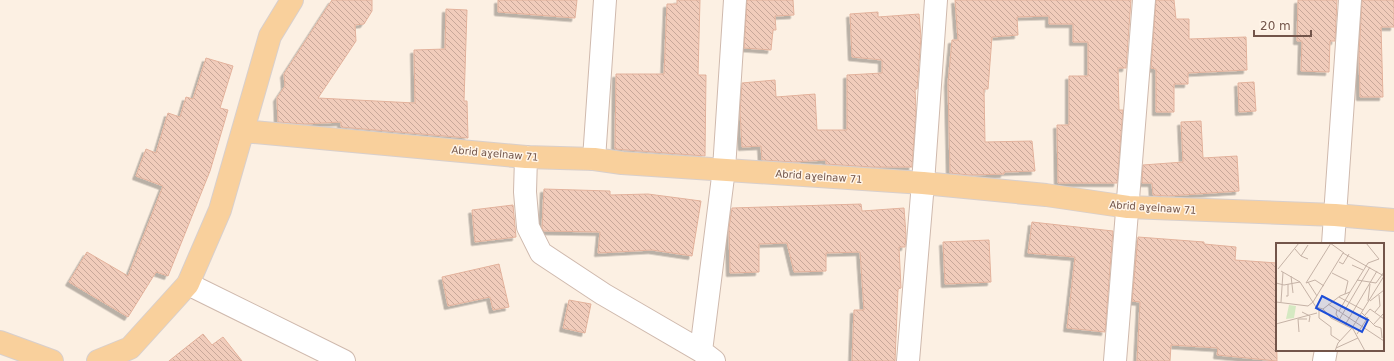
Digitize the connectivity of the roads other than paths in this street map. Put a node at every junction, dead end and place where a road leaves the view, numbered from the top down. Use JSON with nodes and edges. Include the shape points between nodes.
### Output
{"nodes":[{"id":1,"x":292,"y":0,"type":"edge"},
{"id":2,"x":605,"y":0,"type":"edge"},
{"id":3,"x":735,"y":0,"type":"edge"},
{"id":4,"x":936,"y":0,"type":"edge"},
{"id":5,"x":1144,"y":0,"type":"edge"},
{"id":6,"x":1350,"y":0,"type":"edge"},
{"id":7,"x":243,"y":131,"type":"junction"},
{"id":8,"x":526,"y":156,"type":"junction"},
{"id":9,"x":594,"y":159,"type":"junction"},
{"id":10,"x":724,"y":169,"type":"junction"},
{"id":11,"x":923,"y":183,"type":"junction"},
{"id":12,"x":1128,"y":208,"type":"junction"},
{"id":13,"x":1335,"y":215,"type":"junction"},
{"id":14,"x":1394,"y":220,"type":"edge"},
{"id":15,"x":1333,"y":243,"type":"edge"},
{"id":16,"x":188,"y":284,"type":"junction"},
{"id":17,"x":0,"y":342,"type":"edge"},
{"id":18,"x":1326,"y":351,"type":"edge"},
{"id":19,"x":707,"y":356,"type":"edge"},
{"id":20,"x":52,"y":361,"type":"edge"},
{"id":21,"x":98,"y":361,"type":"edge"},
{"id":22,"x":344,"y":361,"type":"edge"},
{"id":23,"x":908,"y":361,"type":"edge"},
{"id":24,"x":1115,"y":361,"type":"edge"},
{"id":25,"x":1324,"y":361,"type":"edge"}],
"edges":[{"from":1,"to":7,"type":"main road","via":[[270,36]]},
{"from":2,"to":9,"type":"street"},
{"from":3,"to":10,"type":"street"},
{"from":4,"to":11,"type":"street"},
{"from":5,"to":12,"type":"street"},
{"from":6,"to":13,"type":"street"},
{"from":7,"to":8,"type":"main road","name":"Abrid aɣelnaw 71"},
{"from":7,"to":16,"type":"main road","via":[[220,210]]},
{"from":8,"to":9,"type":"main road","name":"Abrid aɣelnaw 71"},
{"from":8,"to":19,"type":"street","via":[[525,192],[528,226],[541,253],[603,294]]},
{"from":9,"to":10,"type":"main road","name":"Abrid aɣelnaw 71"},
{"from":10,"to":11,"type":"main road","name":"Abrid aɣelnaw 71"},
{"from":10,"to":19,"type":"street"},
{"from":11,"to":12,"type":"main road","name":"Abrid aɣelnaw 71","via":[[1046,195]]},
{"from":11,"to":23,"type":"street"},
{"from":12,"to":13,"type":"main road","name":"Abrid aɣelnaw 71"},
{"from":12,"to":24,"type":"street"},
{"from":13,"to":14,"type":"main road","name":"Abrid aɣelnaw 71"},
{"from":13,"to":15,"type":"street"},
{"from":16,"to":21,"type":"main road","via":[[130,348]]},
{"from":16,"to":22,"type":"street"},
{"from":17,"to":20,"type":"main road"},
{"from":18,"to":25,"type":"street"}]}
